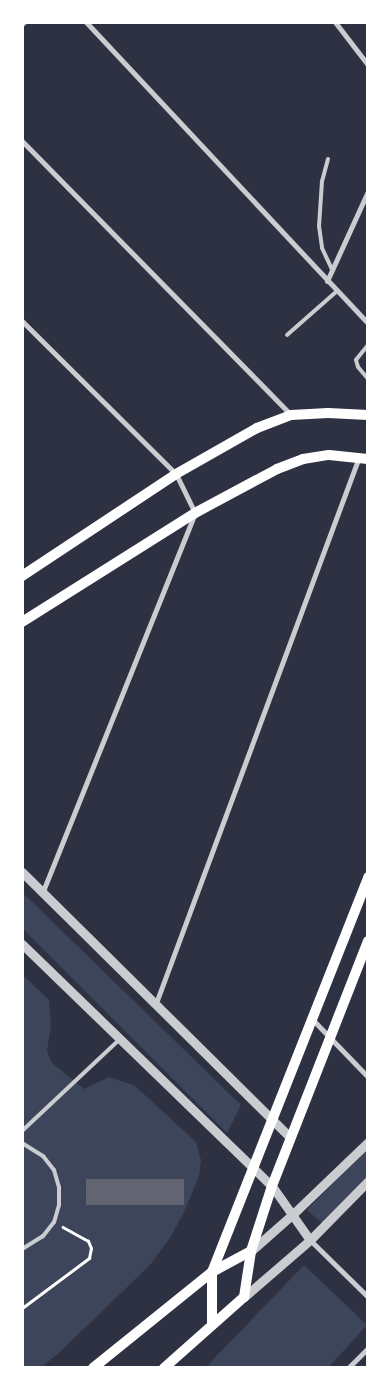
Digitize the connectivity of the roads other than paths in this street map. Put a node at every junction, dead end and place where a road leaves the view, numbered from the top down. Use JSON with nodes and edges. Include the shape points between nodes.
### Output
{"nodes":[{"id":1,"x":86,"y":22,"type":"edge"},
{"id":2,"x":335,"y":22,"type":"edge"},
{"id":3,"x":368,"y":65,"type":"edge"},
{"id":4,"x":22,"y":141,"type":"edge"},
{"id":5,"x":328,"y":159,"type":"dead end"},
{"id":6,"x":368,"y":192,"type":"edge"},
{"id":7,"x":332,"y":269,"type":"junction"},
{"id":8,"x":327,"y":281,"type":"junction"},
{"id":9,"x":337,"y":291,"type":"junction"},
{"id":10,"x":22,"y":321,"type":"edge"},
{"id":11,"x":368,"y":324,"type":"edge"},
{"id":12,"x":287,"y":335,"type":"dead end"},
{"id":13,"x":368,"y":345,"type":"edge"},
{"id":14,"x":368,"y":379,"type":"edge"},
{"id":15,"x":290,"y":415,"type":"junction"},
{"id":16,"x":368,"y":415,"type":"edge"},
{"id":17,"x":363,"y":458,"type":"edge"},
{"id":18,"x":176,"y":474,"type":"junction"},
{"id":19,"x":195,"y":513,"type":"junction"},
{"id":20,"x":22,"y":576,"type":"edge"},
{"id":21,"x":22,"y":622,"type":"edge"},
{"id":22,"x":22,"y":872,"type":"edge"},
{"id":23,"x":368,"y":877,"type":"edge"},
{"id":24,"x":43,"y":892,"type":"junction"},
{"id":25,"x":368,"y":941,"type":"edge"},
{"id":26,"x":22,"y":944,"type":"edge"},
{"id":27,"x":156,"y":1002,"type":"junction"},
{"id":28,"x":311,"y":1019,"type":"junction"},
{"id":29,"x":330,"y":1037,"type":"junction"},
{"id":30,"x":120,"y":1039,"type":"junction"},
{"id":31,"x":368,"y":1077,"type":"edge"},
{"id":32,"x":271,"y":1120,"type":"junction"},
{"id":33,"x":22,"y":1131,"type":"edge"},
{"id":34,"x":290,"y":1137,"type":"junction"},
{"id":35,"x":368,"y":1142,"type":"edge"},
{"id":36,"x":22,"y":1143,"type":"edge"},
{"id":37,"x":252,"y":1167,"type":"junction"},
{"id":38,"x":368,"y":1181,"type":"edge"},
{"id":39,"x":272,"y":1186,"type":"junction"},
{"id":40,"x":293,"y":1214,"type":"junction"},
{"id":41,"x":310,"y":1240,"type":"junction"},
{"id":42,"x":22,"y":1249,"type":"edge"},
{"id":43,"x":251,"y":1251,"type":"junction"},
{"id":44,"x":212,"y":1272,"type":"junction"},
{"id":45,"x":244,"y":1297,"type":"junction"},
{"id":46,"x":368,"y":1297,"type":"edge"},
{"id":47,"x":212,"y":1325,"type":"junction"},
{"id":48,"x":368,"y":1348,"type":"edge"},
{"id":49,"x":93,"y":1368,"type":"edge"},
{"id":50,"x":164,"y":1368,"type":"edge"},
{"id":51,"x":348,"y":1368,"type":"edge"}],
"edges":[{"from":1,"to":8,"type":"street"},
{"from":2,"to":3,"type":"street"},
{"from":4,"to":15,"type":"street"},
{"from":5,"to":7,"type":"lane","via":[[321,188],[319,226],[322,248]]},
{"from":6,"to":7,"type":"street"},
{"from":7,"to":8,"type":"street"},
{"from":8,"to":9,"type":"street"},
{"from":9,"to":11,"type":"street"},
{"from":9,"to":12,"type":"lane"},
{"from":10,"to":18,"type":"street"},
{"from":13,"to":14,"type":"lane","via":[[356,360]]},
{"from":15,"to":16,"type":"main road"},
{"from":15,"to":18,"type":"main road","via":[[257,428]]},
{"from":17,"to":19,"type":"main road","via":[[329,455],[303,459],[277,469]]},
{"from":17,"to":27,"type":"street"},
{"from":18,"to":19,"type":"street"},
{"from":18,"to":20,"type":"main road"},
{"from":19,"to":21,"type":"main road"},
{"from":19,"to":24,"type":"street"},
{"from":22,"to":24,"type":"street"},
{"from":23,"to":28,"type":"main road"},
{"from":24,"to":27,"type":"street"},
{"from":25,"to":29,"type":"main road"},
{"from":26,"to":30,"type":"street"},
{"from":27,"to":32,"type":"street"},
{"from":28,"to":29,"type":"street"},
{"from":28,"to":32,"type":"main road"},
{"from":29,"to":31,"type":"street"},
{"from":29,"to":34,"type":"main road"},
{"from":30,"to":33,"type":"lane"},
{"from":30,"to":37,"type":"street"},
{"from":32,"to":34,"type":"street"},
{"from":32,"to":37,"type":"main road"},
{"from":34,"to":39,"type":"main road"},
{"from":35,"to":40,"type":"street"},
{"from":36,"to":42,"type":"lane","via":[[43,1156],[54,1170],[60,1187],[54,1222],[44,1236]]},
{"from":37,"to":39,"type":"street"},
{"from":37,"to":44,"type":"main road"},
{"from":38,"to":41,"type":"street"},
{"from":39,"to":40,"type":"street"},
{"from":39,"to":43,"type":"main road"},
{"from":40,"to":41,"type":"street"},
{"from":40,"to":43,"type":"street"},
{"from":41,"to":45,"type":"street"},
{"from":41,"to":46,"type":"street"},
{"from":43,"to":44,"type":"main road"},
{"from":43,"to":45,"type":"main road"},
{"from":44,"to":47,"type":"main road"},
{"from":44,"to":49,"type":"main road"},
{"from":45,"to":47,"type":"main road"},
{"from":47,"to":50,"type":"main road"},
{"from":48,"to":51,"type":"street"}]}
